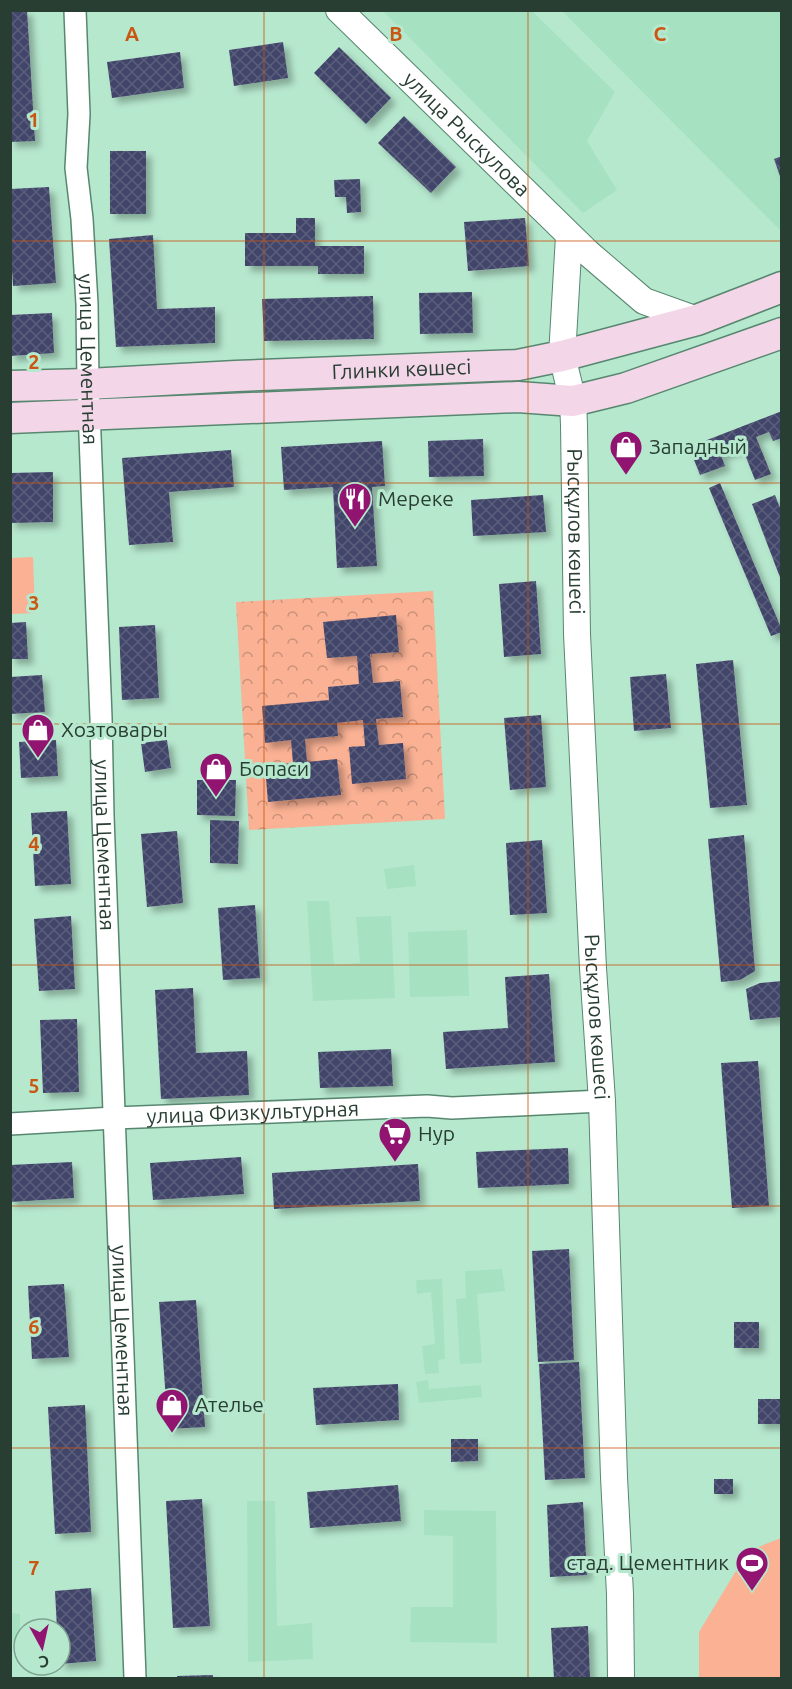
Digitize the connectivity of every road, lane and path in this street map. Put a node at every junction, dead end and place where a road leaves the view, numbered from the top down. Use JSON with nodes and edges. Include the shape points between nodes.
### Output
{"nodes":[{"id":1,"x":75,"y":10,"type":"edge"},
{"id":2,"x":339,"y":10,"type":"edge"},
{"id":3,"x":568,"y":236,"type":"junction"},
{"id":4,"x":782,"y":287,"type":"edge"},
{"id":5,"x":697,"y":320,"type":"junction"},
{"id":6,"x":782,"y":333,"type":"edge"},
{"id":7,"x":562,"y":356,"type":"junction"},
{"id":8,"x":88,"y":384,"type":"junction"},
{"id":9,"x":10,"y":386,"type":"edge"},
{"id":10,"x":573,"y":401,"type":"junction"},
{"id":11,"x":90,"y":414,"type":"junction"},
{"id":12,"x":10,"y":418,"type":"edge"},
{"id":13,"x":602,"y":1101,"type":"junction"},
{"id":14,"x":114,"y":1118,"type":"junction"},
{"id":15,"x":10,"y":1124,"type":"edge"},
{"id":16,"x":135,"y":1678,"type":"edge"},
{"id":17,"x":621,"y":1678,"type":"edge"}],
"edges":[{"from":1,"to":8,"type":"street","name":"улица Цементная","via":[[79,114],[76,168],[87,304]]},
{"from":2,"to":3,"type":"street","name":"улица Рыскулова"},
{"from":3,"to":5,"type":"street","name":"улица Рыскулова","via":[[644,301]]},
{"from":3,"to":7,"type":"street"},
{"from":4,"to":5,"type":"main road","name":"Глинки көшесі"},
{"from":5,"to":7,"type":"main road","name":"Глинки көшесі"},
{"from":6,"to":10,"type":"main road","name":"Глинки көшесі","via":[[626,388]]},
{"from":7,"to":8,"type":"main road","name":"Глинки көшесі","via":[[518,365]]},
{"from":7,"to":10,"type":"street","name":"Рысқұлов көшесі"},
{"from":8,"to":9,"type":"main road","name":"Глинки көшесі"},
{"from":8,"to":11,"type":"street","name":"улица Цементная"},
{"from":10,"to":11,"type":"main road","name":"Глинки көшесі","via":[[518,397]]},
{"from":10,"to":13,"type":"street","name":"Рысқұлов көшесі","via":[[577,634]]},
{"from":11,"to":12,"type":"main road","name":"Глинки көшесі"},
{"from":11,"to":14,"type":"street","name":"улица Цементная"},
{"from":13,"to":14,"type":"street","name":"улица Физкультурная"},
{"from":13,"to":17,"type":"street","name":"Рысқұлов көшесі"},
{"from":14,"to":15,"type":"street","name":"улица Физкультурная"},
{"from":14,"to":16,"type":"street","name":"улица Цементная"}]}
